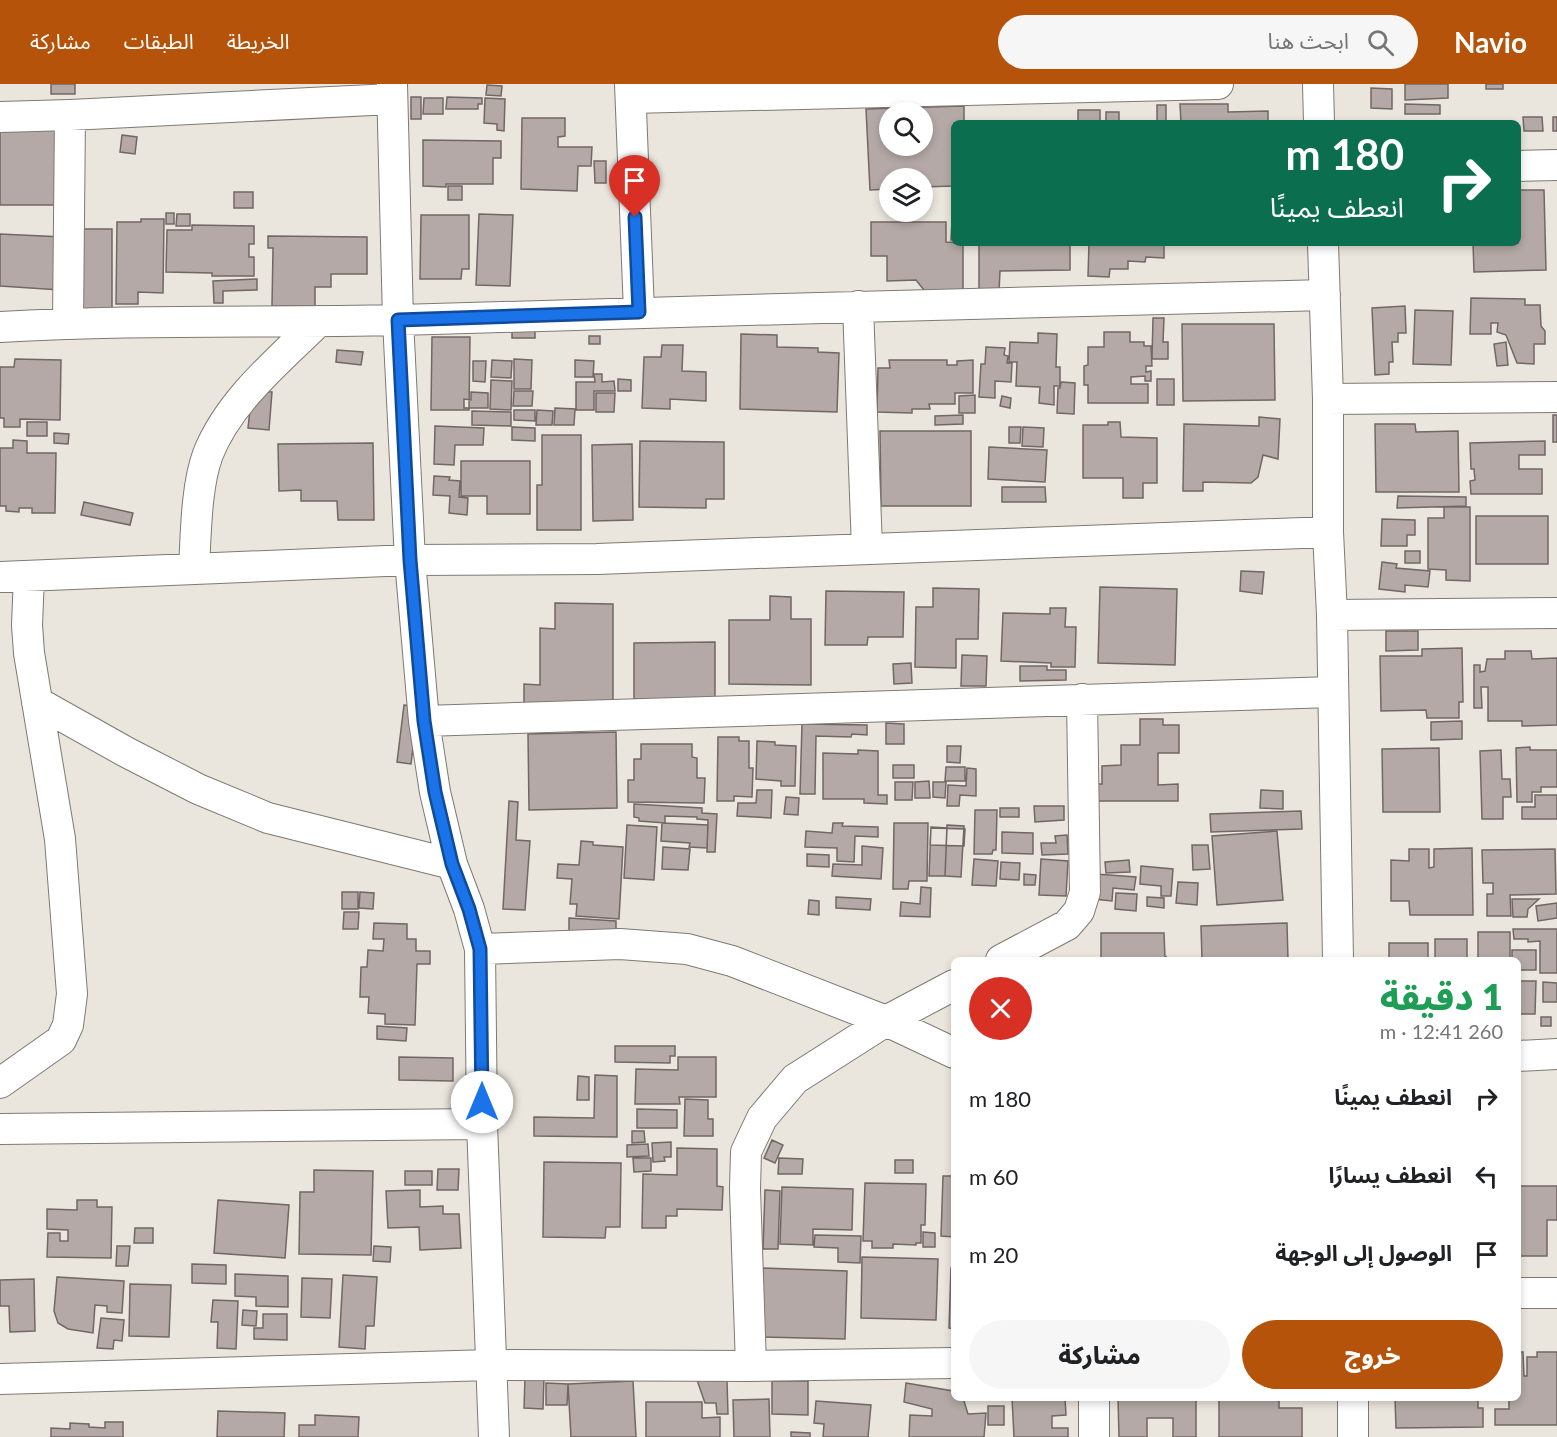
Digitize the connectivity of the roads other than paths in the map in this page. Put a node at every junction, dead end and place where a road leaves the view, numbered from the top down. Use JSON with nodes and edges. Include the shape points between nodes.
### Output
{"nodes":[{"id":1,"x":1218,"y":84,"type":"edge"},
{"id":2,"x":1318,"y":84,"type":"edge"},
{"id":3,"x":630,"y":91,"type":"edge"},
{"id":4,"x":392,"y":92,"type":"edge"},
{"id":5,"x":70,"y":115,"type":"junction"},
{"id":6,"x":0,"y":117,"type":"edge"},
{"id":7,"x":1318,"y":120,"type":"edge"},
{"id":8,"x":1557,"y":165,"type":"edge"},
{"id":9,"x":1521,"y":166,"type":"edge"},
{"id":10,"x":1323,"y":246,"type":"edge"},
{"id":11,"x":1325,"y":295,"type":"junction"},
{"id":12,"x":858,"y":306,"type":"junction"},
{"id":13,"x":639,"y":312,"type":"junction"},
{"id":14,"x":398,"y":320,"type":"junction"},
{"id":15,"x":319,"y":321,"type":"junction"},
{"id":16,"x":68,"y":323,"type":"junction"},
{"id":17,"x":0,"y":327,"type":"edge"},
{"id":18,"x":1557,"y":397,"type":"edge"},
{"id":19,"x":1328,"y":399,"type":"junction"},
{"id":20,"x":1328,"y":532,"type":"junction"},
{"id":21,"x":867,"y":549,"type":"junction"},
{"id":22,"x":410,"y":560,"type":"junction"},
{"id":23,"x":194,"y":568,"type":"junction"},
{"id":24,"x":14,"y":576,"type":"edge"},
{"id":25,"x":1557,"y":613,"type":"edge"},
{"id":26,"x":1332,"y":615,"type":"junction"},
{"id":27,"x":1332,"y":692,"type":"junction"},
{"id":28,"x":1083,"y":699,"type":"junction"},
{"id":29,"x":37,"y":702,"type":"junction"},
{"id":30,"x":424,"y":721,"type":"junction"},
{"id":31,"x":452,"y":864,"type":"junction"},
{"id":32,"x":480,"y":949,"type":"junction"},
{"id":33,"x":1007,"y":957,"type":"edge"},
{"id":34,"x":1338,"y":957,"type":"edge"},
{"id":35,"x":951,"y":987,"type":"edge"},
{"id":36,"x":886,"y":1021,"type":"junction"},
{"id":37,"x":951,"y":1052,"type":"edge"},
{"id":38,"x":1557,"y":1054,"type":"edge"},
{"id":39,"x":1521,"y":1056,"type":"edge"},
{"id":40,"x":0,"y":1083,"type":"edge"},
{"id":41,"x":482,"y":1124,"type":"junction"},
{"id":42,"x":0,"y":1129,"type":"edge"},
{"id":43,"x":1521,"y":1293,"type":"edge"},
{"id":44,"x":1557,"y":1293,"type":"edge"},
{"id":45,"x":951,"y":1363,"type":"edge"},
{"id":46,"x":491,"y":1365,"type":"junction"},
{"id":47,"x":751,"y":1366,"type":"junction"},
{"id":48,"x":0,"y":1379,"type":"edge"},
{"id":49,"x":1094,"y":1401,"type":"edge"},
{"id":50,"x":1353,"y":1401,"type":"edge"},
{"id":51,"x":494,"y":1437,"type":"edge"},
{"id":52,"x":1094,"y":1437,"type":"edge"},
{"id":53,"x":1353,"y":1437,"type":"edge"}],
"edges":[{"from":1,"to":3,"type":"street"},
{"from":2,"to":7,"type":"street"},
{"from":3,"to":13,"type":"street"},
{"from":4,"to":5,"type":"street"},
{"from":4,"to":14,"type":"street"},
{"from":5,"to":6,"type":"street"},
{"from":5,"to":16,"type":"street"},
{"from":8,"to":9,"type":"street"},
{"from":10,"to":11,"type":"street"},
{"from":11,"to":12,"type":"street"},
{"from":11,"to":19,"type":"street"},
{"from":12,"to":13,"type":"street"},
{"from":12,"to":21,"type":"street"},
{"from":13,"to":14,"type":"street"},
{"from":14,"to":15,"type":"street"},
{"from":14,"to":22,"type":"street"},
{"from":15,"to":16,"type":"street"},
{"from":15,"to":23,"type":"street","via":[[240,401],[218,436],[208,456],[200,494]]},
{"from":16,"to":17,"type":"street"},
{"from":18,"to":19,"type":"street"},
{"from":19,"to":20,"type":"street"},
{"from":20,"to":21,"type":"street"},
{"from":20,"to":26,"type":"street"},
{"from":21,"to":22,"type":"street","via":[[597,559]]},
{"from":22,"to":23,"type":"street"},
{"from":22,"to":30,"type":"street"},
{"from":23,"to":24,"type":"street"},
{"from":24,"to":29,"type":"street","via":[[27,625]]},
{"from":25,"to":26,"type":"street"},
{"from":26,"to":27,"type":"street"},
{"from":27,"to":28,"type":"street"},
{"from":27,"to":34,"type":"street"},
{"from":28,"to":30,"type":"street"},
{"from":28,"to":33,"type":"street","via":[[1085,892],[1079,911],[1067,925]]},
{"from":29,"to":31,"type":"street","via":[[198,789],[268,818]]},
{"from":29,"to":40,"type":"street","via":[[60,839],[72,994],[68,1025],[61,1040]]},
{"from":30,"to":31,"type":"street"},
{"from":31,"to":32,"type":"street"},
{"from":32,"to":36,"type":"street","via":[[620,944],[687,949],[732,961]]},
{"from":32,"to":41,"type":"street"},
{"from":35,"to":36,"type":"street"},
{"from":36,"to":37,"type":"street"},
{"from":36,"to":47,"type":"street","via":[[795,1079],[762,1118],[746,1152]]},
{"from":38,"to":39,"type":"street"},
{"from":41,"to":42,"type":"street"},
{"from":41,"to":46,"type":"street"},
{"from":43,"to":44,"type":"street"},
{"from":45,"to":47,"type":"street"},
{"from":46,"to":47,"type":"street"},
{"from":46,"to":48,"type":"street"},
{"from":46,"to":51,"type":"street"},
{"from":49,"to":52,"type":"street"},
{"from":50,"to":53,"type":"street"}]}
